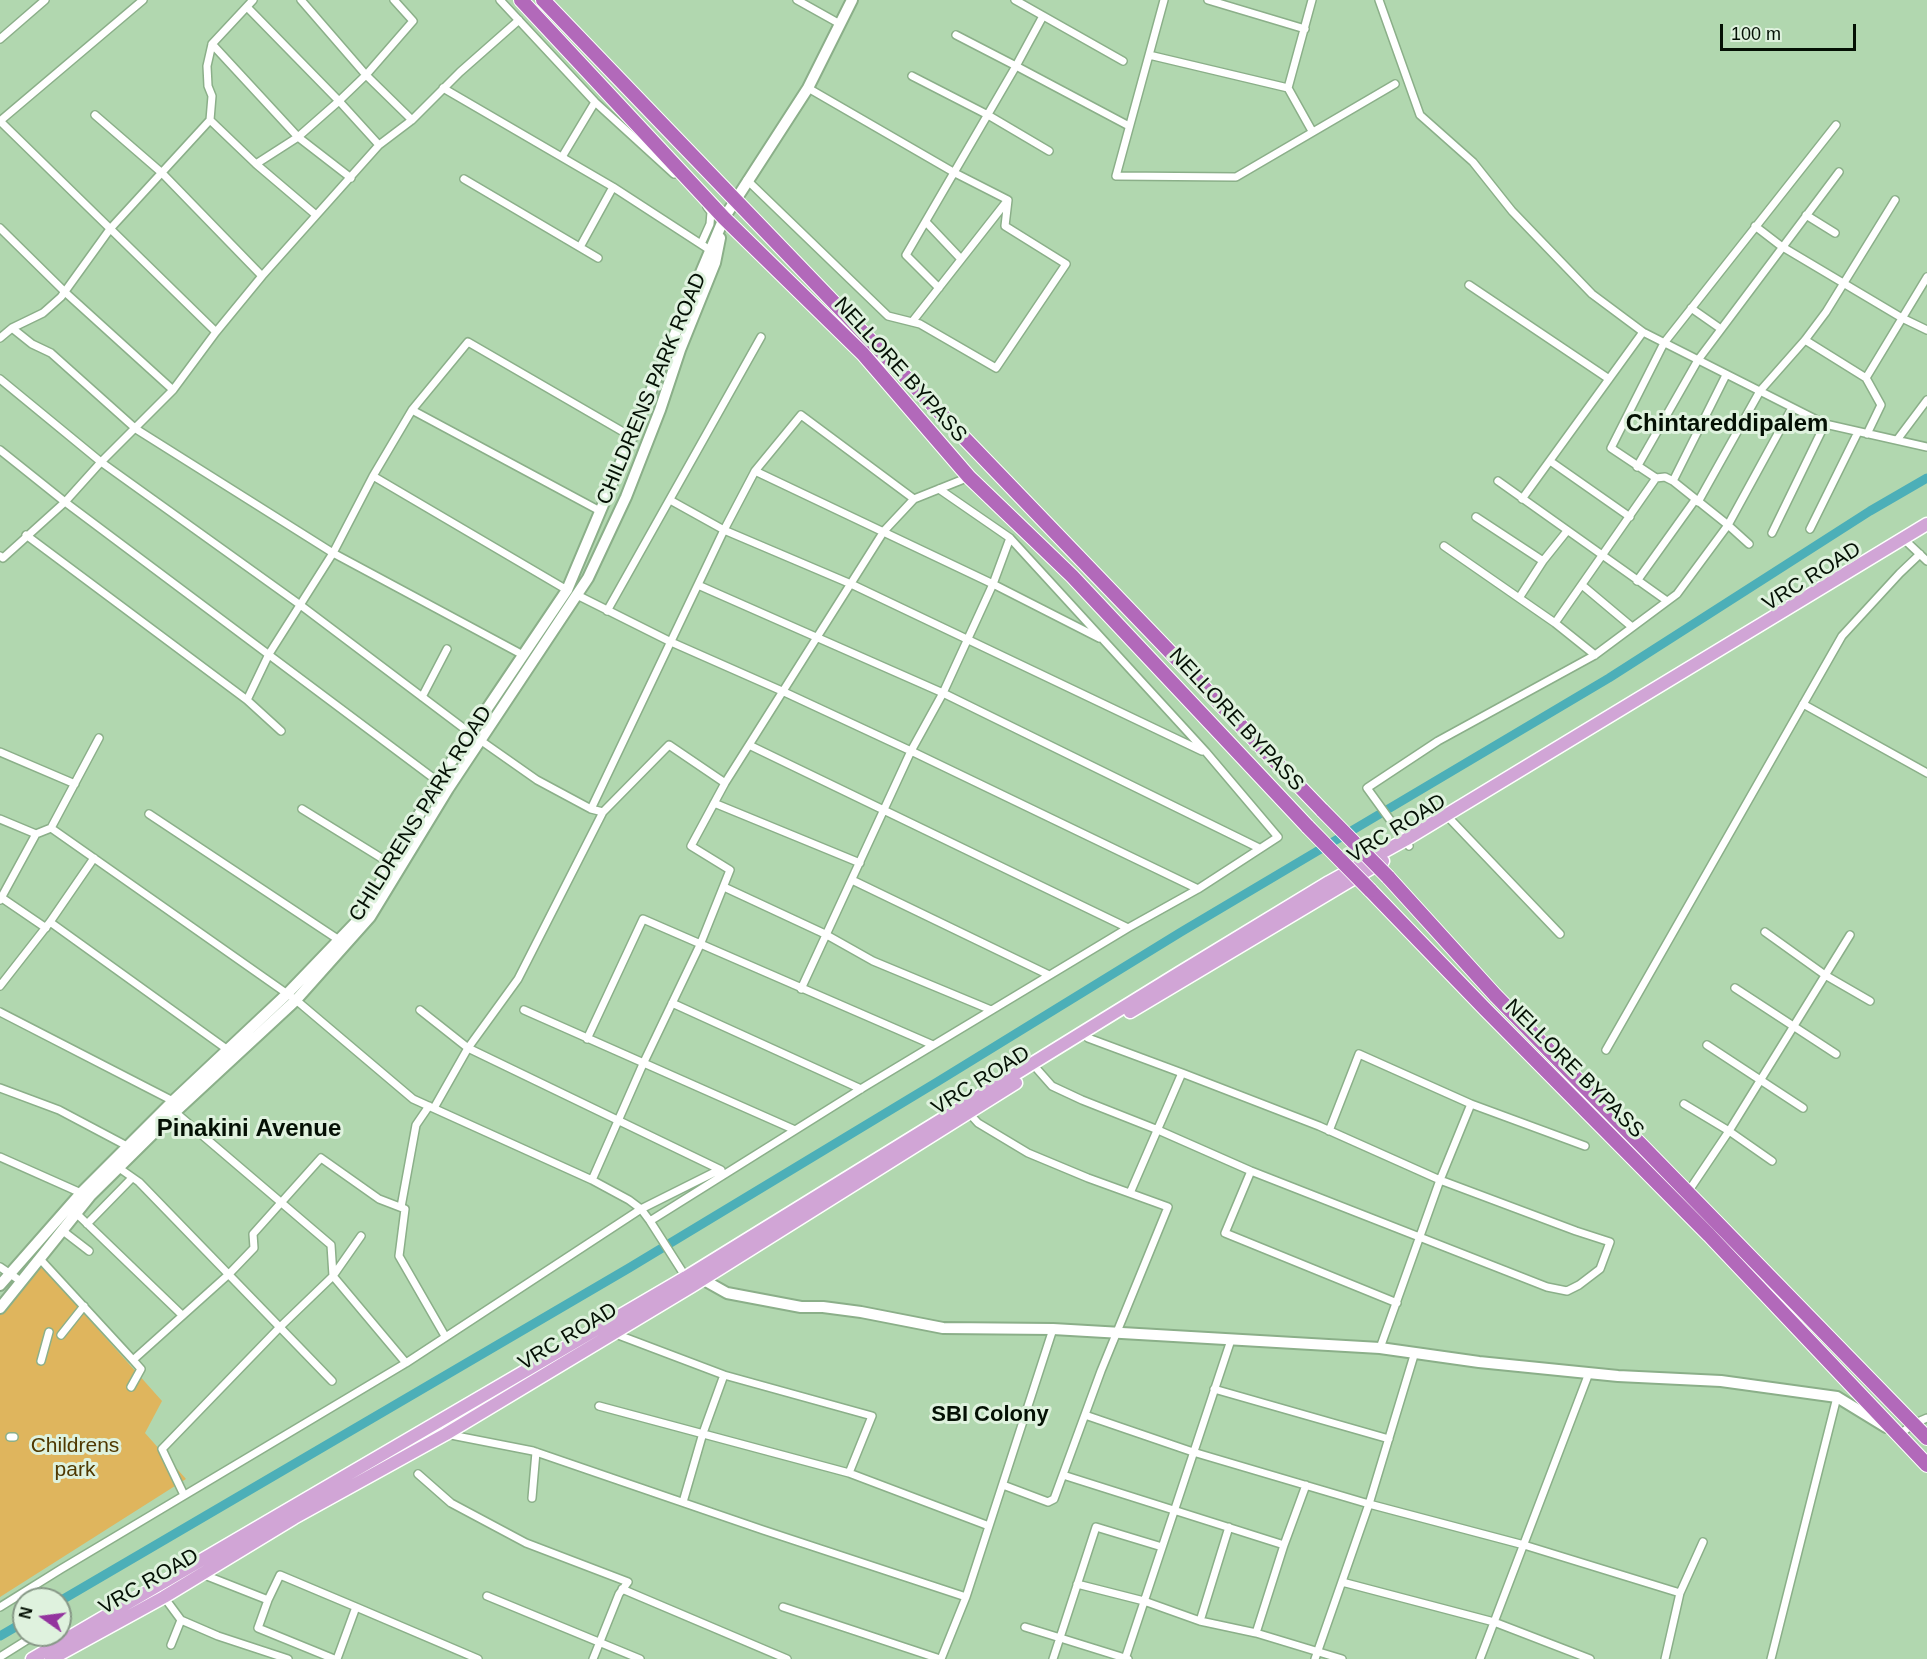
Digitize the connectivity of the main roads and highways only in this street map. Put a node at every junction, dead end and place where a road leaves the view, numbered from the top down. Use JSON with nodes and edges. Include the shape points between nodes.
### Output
{"nodes":[{"id":1,"x":521,"y":0,"type":"edge"},
{"id":2,"x":543,"y":0,"type":"edge"},
{"id":3,"x":1927,"y":524,"type":"edge"},
{"id":4,"x":1927,"y":529,"type":"edge"},
{"id":5,"x":1407,"y":843,"type":"junction"},
{"id":6,"x":966,"y":1108,"type":"junction"},
{"id":7,"x":693,"y":1281,"type":"junction"},
{"id":8,"x":1927,"y":1438,"type":"edge"},
{"id":9,"x":1927,"y":1465,"type":"edge"},
{"id":10,"x":72,"y":1630,"type":"edge"},
{"id":11,"x":47,"y":1647,"type":"edge"},
{"id":12,"x":32,"y":1659,"type":"edge"},
{"id":13,"x":51,"y":1659,"type":"edge"}],
"edges":[{"from":1,"to":9,"type":"highway","name":"NELLORE BYPASS","bridge":true,"via":[[724,218],[863,354],[969,477],[1072,576],[1308,827],[1709,1235]]},
{"from":2,"to":8,"type":"highway","name":"NELLORE BYPASS","bridge":true,"via":[[1388,877],[1495,995]]},
{"from":3,"to":5,"type":"main road"},
{"from":4,"to":5,"type":"main road","name":"VRC ROAD"},
{"from":5,"to":6,"type":"main road","name":"VRC ROAD","via":[[1037,1069]]},
{"from":5,"to":6,"type":"main road","via":[[1319,888]]},
{"from":6,"to":7,"type":"main road","name":"VRC ROAD"},
{"from":7,"to":10,"type":"main road"},
{"from":7,"to":13,"type":"main road","name":"VRC ROAD","via":[[446,1434]]},
{"from":11,"to":12,"type":"main road"}]}
